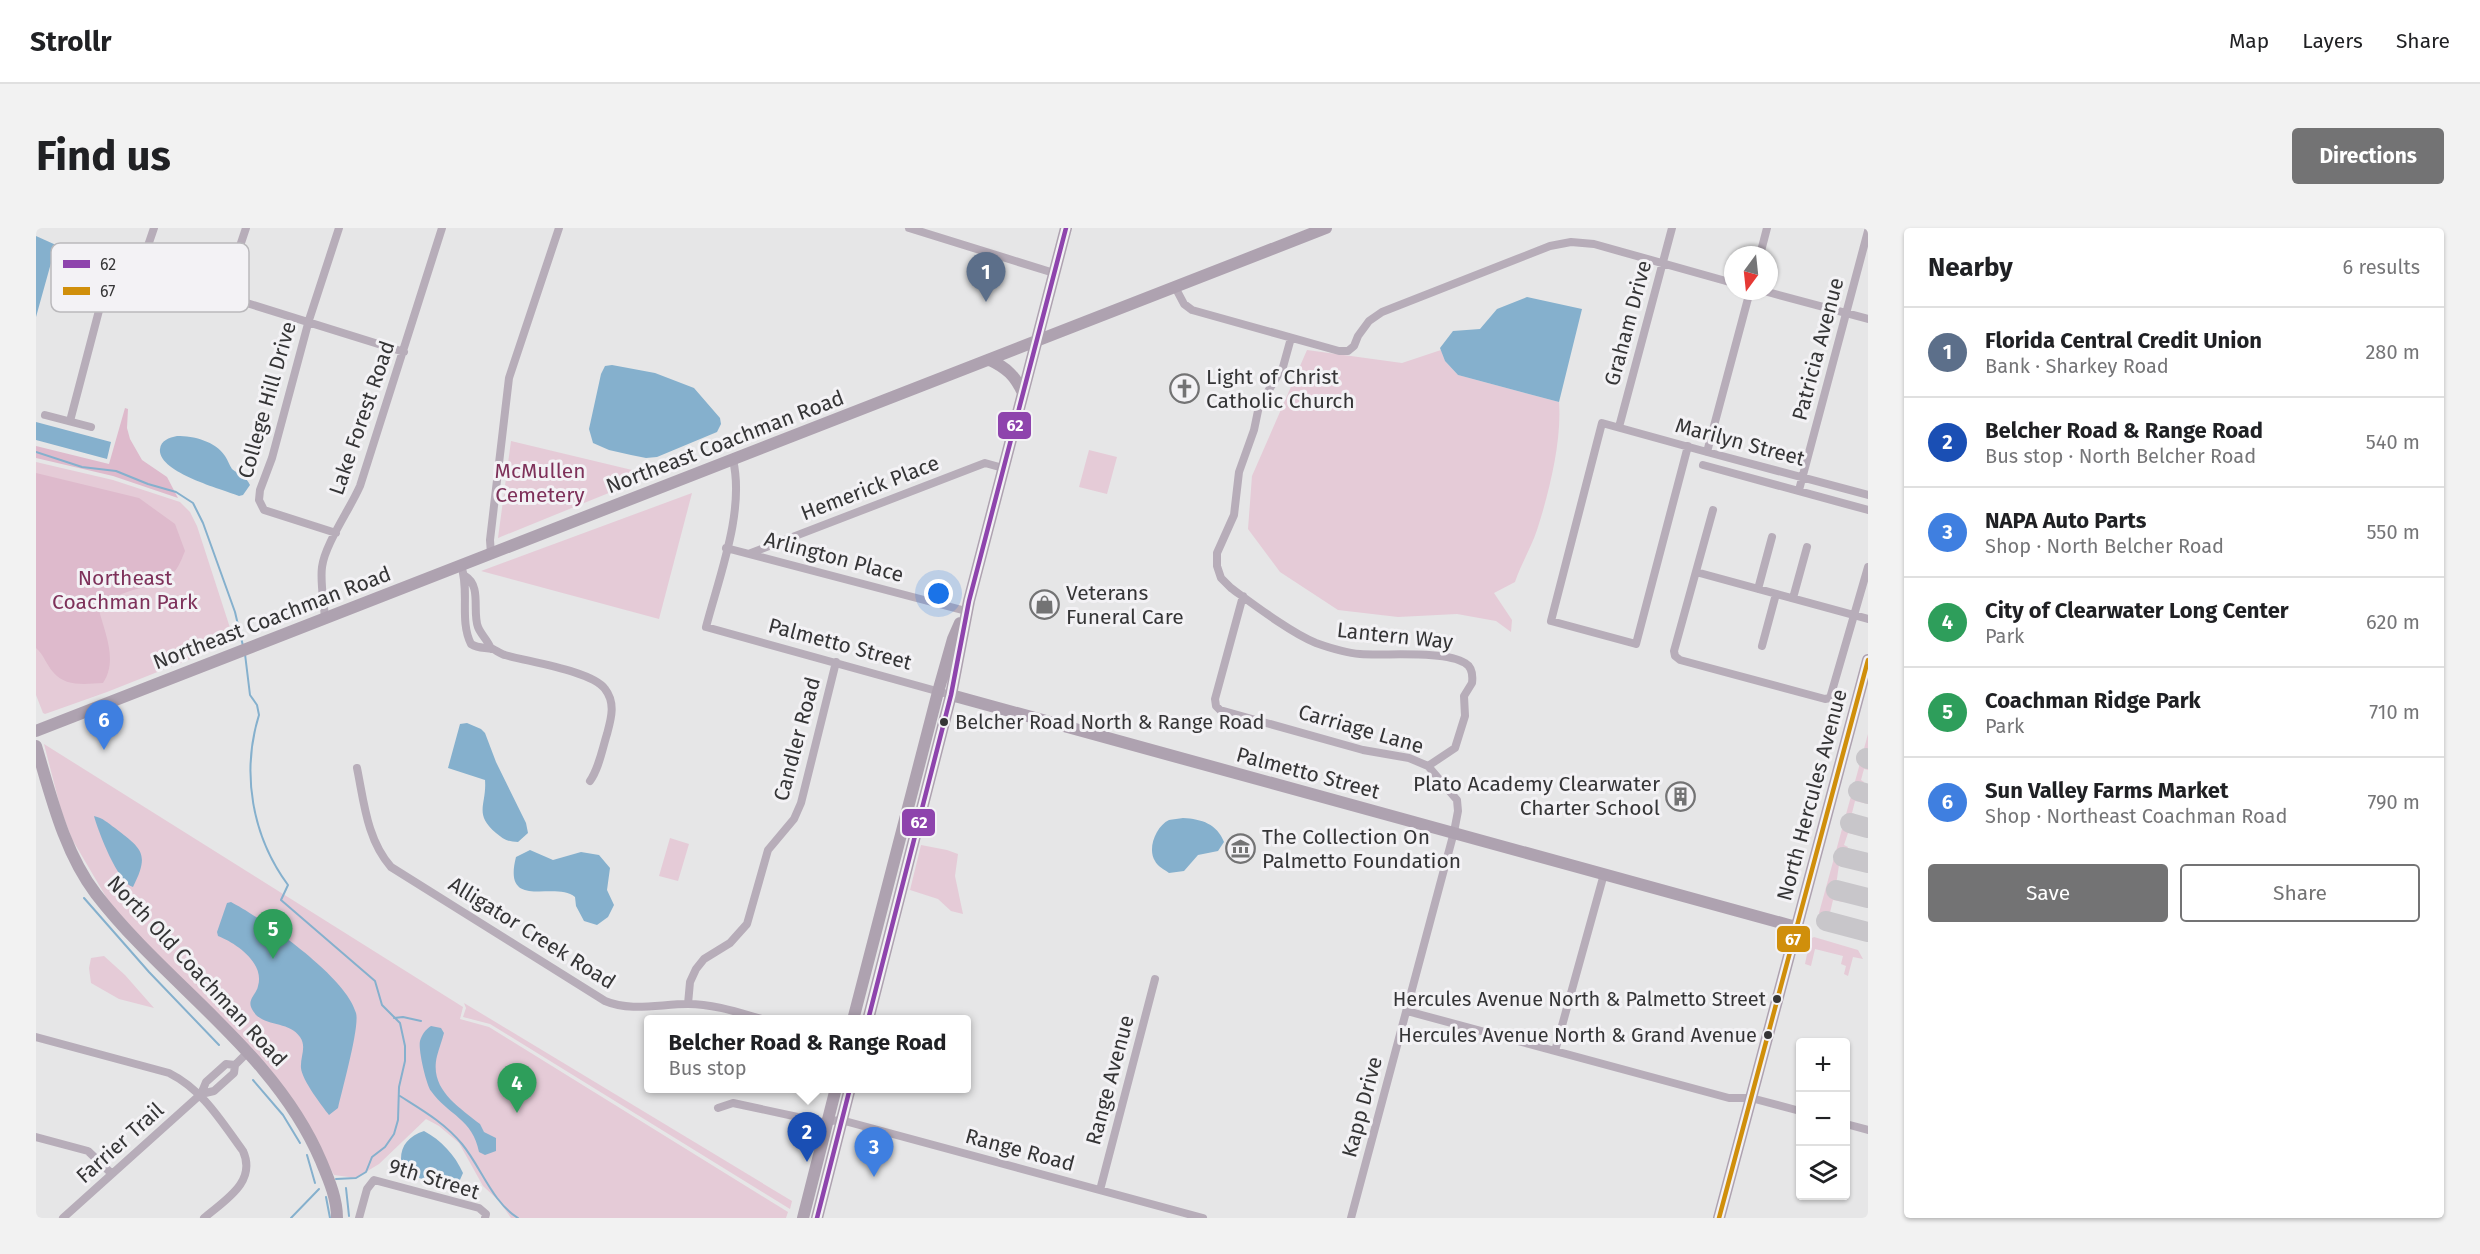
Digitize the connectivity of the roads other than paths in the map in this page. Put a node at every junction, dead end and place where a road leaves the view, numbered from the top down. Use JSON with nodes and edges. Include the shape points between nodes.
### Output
{"nodes":[{"id":1,"x":154,"y":228,"type":"edge"},
{"id":2,"x":246,"y":228,"type":"edge"},
{"id":3,"x":339,"y":228,"type":"edge"},
{"id":4,"x":442,"y":228,"type":"edge"},
{"id":5,"x":559,"y":228,"type":"edge"},
{"id":6,"x":909,"y":228,"type":"edge"},
{"id":7,"x":1066,"y":228,"type":"edge"},
{"id":8,"x":1326,"y":228,"type":"edge"},
{"id":9,"x":1672,"y":228,"type":"edge"},
{"id":10,"x":1767,"y":228,"type":"edge"},
{"id":11,"x":929,"y":231,"type":"edge"},
{"id":12,"x":1868,"y":231,"type":"edge"},
{"id":13,"x":149,"y":243,"type":"edge"},
{"id":14,"x":241,"y":243,"type":"edge"},
{"id":15,"x":1762,"y":246,"type":"edge"},
{"id":16,"x":1662,"y":264,"type":"junction"},
{"id":17,"x":1054,"y":273,"type":"junction"},
{"id":18,"x":1724,"y":281,"type":"edge"},
{"id":19,"x":1175,"y":287,"type":"junction"},
{"id":20,"x":1778,"y":295,"type":"edge"},
{"id":21,"x":1748,"y":300,"type":"edge"},
{"id":22,"x":249,"y":302,"type":"edge"},
{"id":23,"x":99,"y":312,"type":"edge"},
{"id":24,"x":1846,"y":313,"type":"junction"},
{"id":25,"x":1868,"y":319,"type":"edge"},
{"id":26,"x":309,"y":320,"type":"junction"},
{"id":27,"x":1291,"y":338,"type":"junction"},
{"id":28,"x":1036,"y":342,"type":"junction"},
{"id":29,"x":404,"y":352,"type":"junction"},
{"id":30,"x":990,"y":360,"type":"junction"},
{"id":31,"x":1023,"y":393,"type":"junction"},
{"id":32,"x":45,"y":415,"type":"dead end"},
{"id":33,"x":70,"y":421,"type":"junction"},
{"id":34,"x":92,"y":427,"type":"dead end"},
{"id":35,"x":1619,"y":427,"type":"junction"},
{"id":36,"x":1688,"y":446,"type":"junction"},
{"id":37,"x":1707,"y":452,"type":"junction"},
{"id":38,"x":733,"y":460,"type":"junction"},
{"id":39,"x":1703,"y":465,"type":"dead end"},
{"id":40,"x":1003,"y":468,"type":"junction"},
{"id":41,"x":1802,"y":477,"type":"junction"},
{"id":42,"x":1799,"y":490,"type":"junction"},
{"id":43,"x":1868,"y":495,"type":"edge"},
{"id":44,"x":1713,"y":510,"type":"dead end"},
{"id":45,"x":1868,"y":510,"type":"edge"},
{"id":46,"x":336,"y":533,"type":"junction"},
{"id":47,"x":1772,"y":537,"type":"dead end"},
{"id":48,"x":1807,"y":547,"type":"dead end"},
{"id":49,"x":726,"y":548,"type":"junction"},
{"id":50,"x":751,"y":553,"type":"junction"},
{"id":51,"x":492,"y":554,"type":"junction"},
{"id":52,"x":1868,"y":567,"type":"edge"},
{"id":53,"x":463,"y":571,"type":"junction"},
{"id":54,"x":1696,"y":572,"type":"junction"},
{"id":55,"x":1758,"y":589,"type":"junction"},
{"id":56,"x":1776,"y":594,"type":"junction"},
{"id":57,"x":1243,"y":596,"type":"junction"},
{"id":58,"x":1793,"y":598,"type":"junction"},
{"id":59,"x":966,"y":611,"type":"junction"},
{"id":60,"x":1855,"y":615,"type":"junction"},
{"id":61,"x":325,"y":619,"type":"junction"},
{"id":62,"x":1868,"y":619,"type":"edge"},
{"id":63,"x":478,"y":627,"type":"junction"},
{"id":64,"x":465,"y":631,"type":"junction"},
{"id":65,"x":1762,"y":646,"type":"dead end"},
{"id":66,"x":491,"y":649,"type":"junction"},
{"id":67,"x":1868,"y":660,"type":"edge"},
{"id":68,"x":836,"y":662,"type":"junction"},
{"id":69,"x":938,"y":692,"type":"junction"},
{"id":70,"x":951,"y":695,"type":"junction"},
{"id":71,"x":36,"y":731,"type":"edge"},
{"id":72,"x":36,"y":746,"type":"edge"},
{"id":73,"x":1428,"y":766,"type":"junction"},
{"id":74,"x":357,"y":768,"type":"dead end"},
{"id":75,"x":590,"y":781,"type":"dead end"},
{"id":76,"x":1454,"y":832,"type":"junction"},
{"id":77,"x":1604,"y":874,"type":"junction"},
{"id":78,"x":1797,"y":927,"type":"junction"},
{"id":79,"x":1155,"y":979,"type":"dead end"},
{"id":80,"x":688,"y":1004,"type":"junction"},
{"id":81,"x":1407,"y":1011,"type":"junction"},
{"id":82,"x":747,"y":1015,"type":"edge"},
{"id":83,"x":854,"y":1015,"type":"edge"},
{"id":84,"x":869,"y":1015,"type":"edge"},
{"id":85,"x":36,"y":1037,"type":"edge"},
{"id":86,"x":1555,"y":1051,"type":"junction"},
{"id":87,"x":247,"y":1053,"type":"junction"},
{"id":88,"x":835,"y":1093,"type":"edge"},
{"id":89,"x":849,"y":1093,"type":"edge"},
{"id":90,"x":201,"y":1094,"type":"junction"},
{"id":91,"x":1751,"y":1098,"type":"junction"},
{"id":92,"x":718,"y":1108,"type":"dead end"},
{"id":93,"x":1796,"y":1111,"type":"edge"},
{"id":94,"x":827,"y":1120,"type":"junction"},
{"id":95,"x":842,"y":1120,"type":"junction"},
{"id":96,"x":1850,"y":1125,"type":"edge"},
{"id":97,"x":1868,"y":1130,"type":"edge"},
{"id":98,"x":36,"y":1137,"type":"edge"},
{"id":99,"x":112,"y":1174,"type":"junction"},
{"id":100,"x":1100,"y":1190,"type":"junction"},
{"id":101,"x":63,"y":1218,"type":"edge"},
{"id":102,"x":204,"y":1218,"type":"edge"},
{"id":103,"x":337,"y":1218,"type":"edge"},
{"id":104,"x":359,"y":1218,"type":"edge"},
{"id":105,"x":485,"y":1218,"type":"edge"},
{"id":106,"x":803,"y":1218,"type":"edge"},
{"id":107,"x":817,"y":1218,"type":"edge"},
{"id":108,"x":1203,"y":1218,"type":"edge"},
{"id":109,"x":1351,"y":1218,"type":"edge"},
{"id":110,"x":1719,"y":1218,"type":"edge"}],
"edges":[{"from":1,"to":13,"type":"street"},
{"from":2,"to":14,"type":"street"},
{"from":3,"to":26,"type":"street","name":"College Hill Drive"},
{"from":4,"to":29,"type":"street","name":"Lake Forest Road"},
{"from":5,"to":51,"type":"street","via":[[509,378],[490,540]]},
{"from":6,"to":11,"type":"street"},
{"from":7,"to":17,"type":"main road"},
{"from":8,"to":19,"type":"main road","name":"Northeast Coachman Road"},
{"from":9,"to":16,"type":"street","name":"Graham Drive"},
{"from":10,"to":15,"type":"street"},
{"from":11,"to":17,"type":"street"},
{"from":12,"to":24,"type":"street","name":"Patricia Avenue"},
{"from":16,"to":18,"type":"street"},
{"from":16,"to":27,"type":"street","via":[[1594,244],[1571,242],[1550,246],[1382,312],[1369,321],[1348,351]]},
{"from":16,"to":35,"type":"street","name":"Graham Drive"},
{"from":17,"to":28,"type":"main road"},
{"from":19,"to":27,"type":"street","via":[[1192,310]]},
{"from":19,"to":28,"type":"main road","name":"Northeast Coachman Road"},
{"from":20,"to":24,"type":"street"},
{"from":21,"to":37,"type":"street"},
{"from":22,"to":26,"type":"street"},
{"from":23,"to":33,"type":"street"},
{"from":24,"to":25,"type":"street"},
{"from":24,"to":41,"type":"street","name":"Patricia Avenue"},
{"from":26,"to":29,"type":"street"},
{"from":26,"to":46,"type":"street","name":"College Hill Drive","via":[[259,500],[264,510]]},
{"from":27,"to":57,"type":"street","name":"Lantern Way","via":[[1283,367],[1259,406],[1239,472],[1234,515],[1217,554],[1221,578]]},
{"from":28,"to":30,"type":"main road","name":"Northeast Coachman Road"},
{"from":28,"to":31,"type":"main road"},
{"from":29,"to":46,"type":"street","name":"Lake Forest Road","via":[[360,486]]},
{"from":30,"to":31,"type":"main road","via":[[1006,368]]},
{"from":30,"to":38,"type":"main road","name":"Northeast Coachman Road"},
{"from":31,"to":40,"type":"main road"},
{"from":32,"to":33,"type":"street"},
{"from":33,"to":34,"type":"street"},
{"from":35,"to":36,"type":"street","name":"Marilyn Street"},
{"from":35,"to":36,"type":"street","name":"Marilyn Street","via":[[1602,423],[1551,621],[1584,631],[1636,644]]},
{"from":36,"to":37,"type":"street","name":"Marilyn Street"},
{"from":37,"to":41,"type":"street","name":"Marilyn Street"},
{"from":38,"to":49,"type":"street","via":[[737,493]]},
{"from":38,"to":51,"type":"main road","name":"Northeast Coachman Road"},
{"from":39,"to":42,"type":"street"},
{"from":40,"to":50,"type":"street","name":"Hemerick Place","via":[[985,464]]},
{"from":40,"to":59,"type":"main road"},
{"from":41,"to":42,"type":"street","name":"Patricia Avenue"},
{"from":41,"to":43,"type":"street","name":"Marilyn Street"},
{"from":42,"to":45,"type":"street"},
{"from":44,"to":54,"type":"street"},
{"from":46,"to":61,"type":"street","name":"Lake Forest Road","via":[[322,568]]},
{"from":47,"to":55,"type":"street"},
{"from":48,"to":58,"type":"street"},
{"from":49,"to":50,"type":"street","name":"Arlington Place"},
{"from":49,"to":68,"type":"street","name":"Palmetto Street","via":[[706,627]]},
{"from":50,"to":59,"type":"street","name":"Arlington Place"},
{"from":51,"to":53,"type":"main road","name":"Northeast Coachman Road"},
{"from":52,"to":60,"type":"street"},
{"from":53,"to":61,"type":"main road","name":"Northeast Coachman Road"},
{"from":53,"to":63,"type":"street","via":[[475,590]]},
{"from":53,"to":64,"type":"street","via":[[467,600]]},
{"from":54,"to":55,"type":"street"},
{"from":54,"to":60,"type":"street","via":[[1674,651],[1680,660],[1830,698]]},
{"from":55,"to":56,"type":"street"},
{"from":56,"to":58,"type":"street"},
{"from":56,"to":65,"type":"street"},
{"from":57,"to":73,"type":"street","name":"Carriage Lane","via":[[1215,699],[1220,710]]},
{"from":57,"to":73,"type":"street","name":"Lantern Way","via":[[1306,638],[1346,652],[1419,654],[1464,662],[1470,668],[1473,683],[1464,696],[1465,716],[1458,740],[1450,753]]},
{"from":58,"to":60,"type":"street"},
{"from":59,"to":69,"type":"main road","via":[[953,639]]},
{"from":59,"to":70,"type":"main road"},
{"from":60,"to":62,"type":"street"},
{"from":61,"to":71,"type":"main road","name":"Northeast Coachman Road"},
{"from":63,"to":64,"type":"street"},
{"from":63,"to":66,"type":"street"},
{"from":64,"to":66,"type":"street","via":[[475,647]]},
{"from":66,"to":75,"type":"street","via":[[584,676],[607,691],[612,703],[611,717],[596,773]]},
{"from":67,"to":78,"type":"main road","name":"North Hercules Avenue"},
{"from":68,"to":69,"type":"street","name":"Palmetto Street"},
{"from":68,"to":80,"type":"street","name":"Candler Road","via":[[794,819],[768,850],[747,924],[730,943],[698,966],[690,982]]},
{"from":69,"to":70,"type":"street","name":"Palmetto Street"},
{"from":69,"to":83,"type":"main road"},
{"from":70,"to":76,"type":"main road","name":"Palmetto Street"},
{"from":70,"to":84,"type":"main road"},
{"from":72,"to":87,"type":"main road","name":"North Old Coachman Road","via":[[64,835],[95,892],[132,936]]},
{"from":73,"to":76,"type":"street","name":"Carriage Lane","via":[[1457,800]]},
{"from":74,"to":80,"type":"street","name":"Alligator Creek Road","via":[[374,842],[391,867],[605,1001],[626,1007]]},
{"from":76,"to":77,"type":"main road","name":"Palmetto Street"},
{"from":76,"to":81,"type":"street","name":"Kapp Drive"},
{"from":77,"to":78,"type":"main road","name":"Palmetto Street"},
{"from":77,"to":86,"type":"street"},
{"from":78,"to":91,"type":"main road","name":"North Hercules Avenue"},
{"from":79,"to":100,"type":"street","name":"Range Avenue"},
{"from":80,"to":82,"type":"street","name":"Alligator Creek Road","via":[[710,1005]]},
{"from":81,"to":86,"type":"street"},
{"from":81,"to":109,"type":"street","name":"Kapp Drive"},
{"from":85,"to":90,"type":"street","via":[[169,1073]]},
{"from":86,"to":91,"type":"street","via":[[1729,1098]]},
{"from":87,"to":90,"type":"street","name":"Farrier Trail","via":[[235,1065],[226,1064],[206,1082]]},
{"from":87,"to":103,"type":"main road","name":"North Old Coachman Road","via":[[278,1087],[312,1141],[333,1190]]},
{"from":88,"to":94,"type":"main road"},
{"from":89,"to":95,"type":"main road"},
{"from":90,"to":99,"type":"street","name":"Farrier Trail"},
{"from":90,"to":102,"type":"street","via":[[248,1160],[244,1181]]},
{"from":91,"to":93,"type":"street"},
{"from":91,"to":110,"type":"main road","name":"North Hercules Avenue"},
{"from":92,"to":94,"type":"street","name":"Range Road","via":[[733,1103],[821,1122]]},
{"from":94,"to":95,"type":"street","name":"Range Road"},
{"from":94,"to":106,"type":"main road"},
{"from":95,"to":100,"type":"street","name":"Range Road"},
{"from":95,"to":107,"type":"main road"},
{"from":96,"to":97,"type":"street"},
{"from":98,"to":99,"type":"street","via":[[88,1151]]},
{"from":99,"to":101,"type":"street","name":"Farrier Trail"},
{"from":100,"to":108,"type":"street","name":"Range Road"},
{"from":104,"to":105,"type":"street","name":"9th Street","via":[[367,1189],[374,1180],[380,1180],[479,1208]]}]}
